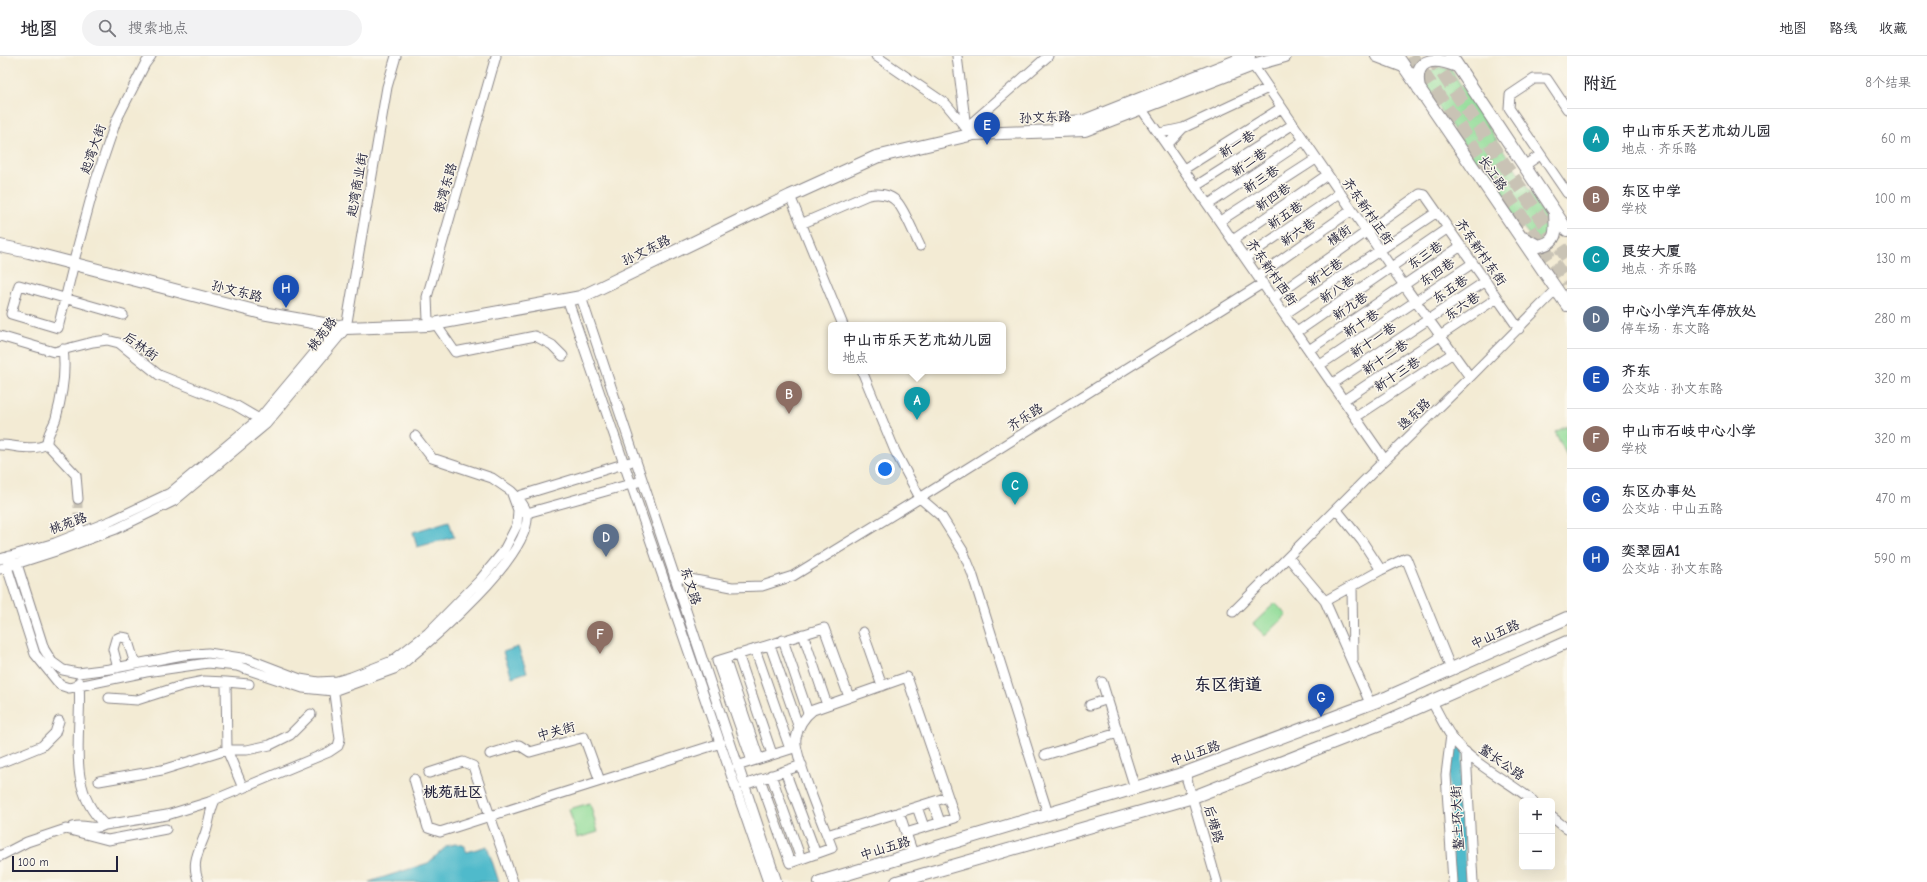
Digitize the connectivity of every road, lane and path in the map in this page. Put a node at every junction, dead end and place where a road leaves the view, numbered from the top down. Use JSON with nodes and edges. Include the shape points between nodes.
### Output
{"nodes":[{"id":1,"x":151,"y":56,"type":"edge"},
{"id":2,"x":396,"y":56,"type":"edge"},
{"id":3,"x":496,"y":56,"type":"edge"},
{"id":4,"x":876,"y":56,"type":"edge"},
{"id":5,"x":958,"y":56,"type":"edge"},
{"id":6,"x":1048,"y":56,"type":"edge"},
{"id":7,"x":1285,"y":56,"type":"edge"},
{"id":8,"x":1377,"y":56,"type":"edge"},
{"id":9,"x":1250,"y":59,"type":"edge"},
{"id":10,"x":1453,"y":59,"type":"edge"},
{"id":11,"x":1400,"y":61,"type":"edge"},
{"id":12,"x":1268,"y":88,"type":"junction"},
{"id":13,"x":1419,"y":91,"type":"junction"},
{"id":14,"x":1139,"y":105,"type":"junction"},
{"id":15,"x":1281,"y":108,"type":"junction"},
{"id":16,"x":1567,"y":109,"type":"edge"},
{"id":17,"x":1292,"y":125,"type":"junction"},
{"id":18,"x":1183,"y":128,"type":"junction"},
{"id":19,"x":967,"y":132,"type":"junction"},
{"id":20,"x":1160,"y":133,"type":"junction"},
{"id":21,"x":1304,"y":141,"type":"junction"},
{"id":22,"x":1168,"y":144,"type":"junction"},
{"id":23,"x":1540,"y":155,"type":"junction"},
{"id":24,"x":1316,"y":159,"type":"junction"},
{"id":25,"x":1524,"y":166,"type":"junction"},
{"id":26,"x":1184,"y":168,"type":"junction"},
{"id":27,"x":1327,"y":175,"type":"junction"},
{"id":28,"x":1196,"y":186,"type":"junction"},
{"id":29,"x":1340,"y":193,"type":"junction"},
{"id":30,"x":1567,"y":193,"type":"edge"},
{"id":31,"x":1420,"y":194,"type":"joint"},
{"id":32,"x":790,"y":196,"type":"junction"},
{"id":33,"x":1209,"y":204,"type":"junction"},
{"id":34,"x":1352,"y":210,"type":"junction"},
{"id":35,"x":1437,"y":212,"type":"junction"},
{"id":36,"x":1555,"y":212,"type":"junction"},
{"id":37,"x":1220,"y":221,"type":"junction"},
{"id":38,"x":801,"y":224,"type":"junction"},
{"id":39,"x":1448,"y":228,"type":"junction"},
{"id":40,"x":1567,"y":230,"type":"edge"},
{"id":41,"x":1367,"y":232,"type":"junction"},
{"id":42,"x":1519,"y":235,"type":"junction"},
{"id":43,"x":0,"y":239,"type":"edge"},
{"id":44,"x":1233,"y":240,"type":"junction"},
{"id":45,"x":0,"y":246,"type":"edge"},
{"id":46,"x":920,"y":246,"type":"dead end"},
{"id":47,"x":1461,"y":246,"type":"junction"},
{"id":48,"x":1380,"y":250,"type":"junction"},
{"id":49,"x":1245,"y":258,"type":"junction"},
{"id":50,"x":75,"y":260,"type":"junction"},
{"id":51,"x":1473,"y":263,"type":"junction"},
{"id":52,"x":1391,"y":268,"type":"junction"},
{"id":53,"x":1260,"y":279,"type":"junction"},
{"id":54,"x":1486,"y":281,"type":"junction"},
{"id":55,"x":1405,"y":285,"type":"junction"},
{"id":56,"x":1557,"y":289,"type":"junction"},
{"id":57,"x":581,"y":297,"type":"junction"},
{"id":58,"x":1273,"y":298,"type":"junction"},
{"id":59,"x":1497,"y":298,"type":"junction"},
{"id":60,"x":568,"y":301,"type":"junction"},
{"id":61,"x":1417,"y":302,"type":"junction"},
{"id":62,"x":1567,"y":305,"type":"edge"},
{"id":63,"x":1285,"y":314,"type":"junction"},
{"id":64,"x":123,"y":315,"type":"dead end"},
{"id":65,"x":1429,"y":319,"type":"junction"},
{"id":66,"x":431,"y":321,"type":"junction"},
{"id":67,"x":842,"y":322,"type":"edge"},
{"id":68,"x":344,"y":325,"type":"junction"},
{"id":69,"x":1519,"y":329,"type":"junction"},
{"id":70,"x":1297,"y":332,"type":"junction"},
{"id":71,"x":0,"y":336,"type":"edge"},
{"id":72,"x":1441,"y":336,"type":"junction"},
{"id":73,"x":63,"y":349,"type":"junction"},
{"id":74,"x":1309,"y":350,"type":"junction"},
{"id":75,"x":1453,"y":353,"type":"junction"},
{"id":76,"x":563,"y":356,"type":"dead end"},
{"id":77,"x":1320,"y":365,"type":"junction"},
{"id":78,"x":863,"y":374,"type":"edge"},
{"id":79,"x":1470,"y":378,"type":"junction"},
{"id":80,"x":1332,"y":383,"type":"junction"},
{"id":81,"x":1344,"y":400,"type":"junction"},
{"id":82,"x":1356,"y":417,"type":"junction"},
{"id":83,"x":259,"y":419,"type":"junction"},
{"id":84,"x":415,"y":436,"type":"dead end"},
{"id":85,"x":239,"y":441,"type":"junction"},
{"id":86,"x":47,"y":444,"type":"junction"},
{"id":87,"x":0,"y":445,"type":"edge"},
{"id":88,"x":635,"y":460,"type":"junction"},
{"id":89,"x":1384,"y":460,"type":"junction"},
{"id":90,"x":625,"y":464,"type":"junction"},
{"id":91,"x":642,"y":481,"type":"junction"},
{"id":92,"x":632,"y":483,"type":"junction"},
{"id":93,"x":920,"y":498,"type":"junction"},
{"id":94,"x":78,"y":499,"type":"tunnel mouth"},
{"id":95,"x":518,"y":504,"type":"junction"},
{"id":96,"x":1336,"y":509,"type":"junction"},
{"id":97,"x":78,"y":522,"type":"tunnel mouth"},
{"id":98,"x":81,"y":533,"type":"junction"},
{"id":99,"x":4,"y":557,"type":"edge"},
{"id":100,"x":1288,"y":557,"type":"junction"},
{"id":101,"x":17,"y":564,"type":"junction"},
{"id":102,"x":4,"y":568,"type":"edge"},
{"id":103,"x":1381,"y":570,"type":"junction"},
{"id":104,"x":674,"y":576,"type":"junction"},
{"id":105,"x":1352,"y":586,"type":"junction"},
{"id":106,"x":1325,"y":601,"type":"junction"},
{"id":107,"x":1233,"y":612,"type":"dead end"},
{"id":108,"x":1567,"y":618,"type":"edge"},
{"id":109,"x":863,"y":632,"type":"dead end"},
{"id":110,"x":803,"y":634,"type":"junction"},
{"id":111,"x":783,"y":640,"type":"junction"},
{"id":112,"x":1567,"y":642,"type":"edge"},
{"id":113,"x":770,"y":644,"type":"junction"},
{"id":114,"x":755,"y":649,"type":"junction"},
{"id":115,"x":738,"y":654,"type":"junction"},
{"id":116,"x":135,"y":664,"type":"junction"},
{"id":117,"x":1353,"y":664,"type":"junction"},
{"id":118,"x":118,"y":668,"type":"junction"},
{"id":119,"x":1451,"y":669,"type":"junction"},
{"id":120,"x":78,"y":673,"type":"junction"},
{"id":121,"x":332,"y":681,"type":"junction"},
{"id":122,"x":226,"y":682,"type":"junction"},
{"id":123,"x":1102,"y":682,"type":"dead end"},
{"id":124,"x":249,"y":684,"type":"dead end"},
{"id":125,"x":882,"y":686,"type":"junction"},
{"id":126,"x":79,"y":687,"type":"junction"},
{"id":127,"x":333,"y":691,"type":"junction"},
{"id":128,"x":849,"y":697,"type":"junction"},
{"id":129,"x":109,"y":698,"type":"dead end"},
{"id":130,"x":1108,"y":699,"type":"junction"},
{"id":131,"x":1432,"y":702,"type":"junction"},
{"id":132,"x":1370,"y":703,"type":"junction"},
{"id":133,"x":827,"y":705,"type":"junction"},
{"id":134,"x":1090,"y":705,"type":"dead end"},
{"id":135,"x":808,"y":713,"type":"junction"},
{"id":136,"x":311,"y":714,"type":"dead end"},
{"id":137,"x":59,"y":721,"type":"dead end"},
{"id":138,"x":799,"y":728,"type":"junction"},
{"id":139,"x":1118,"y":733,"type":"junction"},
{"id":140,"x":1451,"y":736,"type":"junction"},
{"id":141,"x":721,"y":743,"type":"junction"},
{"id":142,"x":793,"y":748,"type":"junction"},
{"id":143,"x":227,"y":750,"type":"junction"},
{"id":144,"x":1466,"y":752,"type":"junction"},
{"id":145,"x":490,"y":754,"type":"dead end"},
{"id":146,"x":772,"y":754,"type":"junction"},
{"id":147,"x":1045,"y":755,"type":"dead end"},
{"id":148,"x":756,"y":760,"type":"junction"},
{"id":149,"x":0,"y":763,"type":"edge"},
{"id":150,"x":737,"y":766,"type":"junction"},
{"id":151,"x":802,"y":766,"type":"junction"},
{"id":152,"x":785,"y":771,"type":"junction"},
{"id":153,"x":429,"y":773,"type":"dead end"},
{"id":154,"x":1185,"y":773,"type":"junction"},
{"id":155,"x":771,"y":775,"type":"junction"},
{"id":156,"x":414,"y":779,"type":"dead end"},
{"id":157,"x":760,"y":779,"type":"junction"},
{"id":158,"x":99,"y":781,"type":"dead end"},
{"id":159,"x":600,"y":781,"type":"junction"},
{"id":160,"x":744,"y":784,"type":"junction"},
{"id":161,"x":243,"y":788,"type":"junction"},
{"id":162,"x":1135,"y":788,"type":"junction"},
{"id":163,"x":948,"y":797,"type":"junction"},
{"id":164,"x":1193,"y":797,"type":"junction"},
{"id":165,"x":1529,"y":798,"type":"edge"},
{"id":166,"x":215,"y":800,"type":"junction"},
{"id":167,"x":933,"y":802,"type":"junction"},
{"id":168,"x":917,"y":806,"type":"junction"},
{"id":169,"x":899,"y":812,"type":"junction"},
{"id":170,"x":1048,"y":814,"type":"junction"},
{"id":171,"x":490,"y":816,"type":"junction"},
{"id":172,"x":1555,"y":819,"type":"edge"},
{"id":173,"x":940,"y":822,"type":"junction"},
{"id":174,"x":105,"y":825,"type":"junction"},
{"id":175,"x":924,"y":827,"type":"junction"},
{"id":176,"x":66,"y":829,"type":"junction"},
{"id":177,"x":166,"y":829,"type":"dead end"},
{"id":178,"x":1567,"y":829,"type":"edge"},
{"id":179,"x":906,"y":833,"type":"junction"},
{"id":180,"x":827,"y":835,"type":"junction"},
{"id":181,"x":816,"y":854,"type":"junction"},
{"id":182,"x":914,"y":854,"type":"junction"},
{"id":183,"x":0,"y":856,"type":"edge"},
{"id":184,"x":801,"y":859,"type":"junction"},
{"id":185,"x":200,"y":882,"type":"edge"},
{"id":186,"x":513,"y":882,"type":"edge"},
{"id":187,"x":768,"y":882,"type":"edge"},
{"id":188,"x":777,"y":882,"type":"edge"},
{"id":189,"x":820,"y":882,"type":"edge"},
{"id":190,"x":897,"y":882,"type":"edge"},
{"id":191,"x":1217,"y":882,"type":"edge"},
{"id":192,"x":1453,"y":882,"type":"edge"},
{"id":193,"x":1472,"y":882,"type":"edge"}],
"edges":[{"from":1,"to":50,"type":"street","name":"起湾大街","via":[[116,121],[95,183]]},
{"from":2,"to":68,"type":"street","name":"起湾商业街","via":[[387,87]]},
{"from":3,"to":66,"type":"street","name":"银湾东路","via":[[427,297]]},
{"from":4,"to":19,"type":"street","via":[[946,104]]},
{"from":5,"to":19,"type":"street"},
{"from":6,"to":19,"type":"street"},
{"from":7,"to":9,"type":"main road","name":"孙文东路"},
{"from":8,"to":11,"type":"main road"},
{"from":9,"to":12,"type":"street","name":"齐东新村正街"},
{"from":9,"to":14,"type":"main road","name":"孙文东路"},
{"from":10,"to":13,"type":"main road","via":[[1429,59],[1422,64],[1417,77]]},
{"from":10,"to":25,"type":"main road"},
{"from":11,"to":13,"type":"main road","name":"长江路"},
{"from":12,"to":15,"type":"street","name":"齐东新村正街"},
{"from":12,"to":18,"type":"street"},
{"from":13,"to":42,"type":"main road","name":"长江路"},
{"from":14,"to":19,"type":"main road","name":"孙文东路","via":[[1085,130]]},
{"from":14,"to":20,"type":"street","name":"齐东新村西街"},
{"from":15,"to":17,"type":"street","name":"齐东新村正街"},
{"from":15,"to":26,"type":"street"},
{"from":16,"to":23,"type":"street","via":[[1547,79],[1534,79],[1510,95],[1509,108]]},
{"from":17,"to":21,"type":"street","name":"齐东新村正街"},
{"from":17,"to":28,"type":"street","name":"新一巷"},
{"from":18,"to":20,"type":"street"},
{"from":18,"to":22,"type":"street"},
{"from":19,"to":32,"type":"main road","name":"孙文东路","via":[[876,157]]},
{"from":19,"to":66,"type":"main road","name":"孙文东路","via":[[873,150],[578,290]]},
{"from":20,"to":22,"type":"street","name":"齐东新村西街"},
{"from":21,"to":24,"type":"street","name":"齐东新村正街"},
{"from":21,"to":33,"type":"street","name":"新二巷"},
{"from":22,"to":26,"type":"street","name":"齐东新村西街"},
{"from":23,"to":25,"type":"street"},
{"from":23,"to":30,"type":"street"},
{"from":24,"to":27,"type":"street","name":"齐东新村正街"},
{"from":24,"to":37,"type":"street","name":"新三巷"},
{"from":25,"to":36,"type":"main road"},
{"from":26,"to":28,"type":"street","name":"齐东新村西街"},
{"from":27,"to":29,"type":"street","name":"齐东新村正街"},
{"from":27,"to":44,"type":"street","name":"新四巷"},
{"from":28,"to":33,"type":"street","name":"齐东新村西街"},
{"from":29,"to":34,"type":"street","name":"齐东新村正街"},
{"from":29,"to":49,"type":"street","name":"新五巷"},
{"from":31,"to":35,"type":"street","name":"齐东新村东街","via":[[1425,195]]},
{"from":31,"to":41,"type":"street","name":"横街"},
{"from":32,"to":38,"type":"street"},
{"from":32,"to":57,"type":"main road","name":"孙文东路"},
{"from":33,"to":37,"type":"street","name":"齐东新村西街"},
{"from":34,"to":41,"type":"street","name":"齐东新村正街"},
{"from":34,"to":53,"type":"street","name":"新六巷"},
{"from":35,"to":39,"type":"street","name":"齐东新村东街"},
{"from":35,"to":48,"type":"street","name":"新七巷"},
{"from":36,"to":40,"type":"main road"},
{"from":36,"to":42,"type":"main road","via":[[1556,231],[1552,242],[1538,246]]},
{"from":37,"to":44,"type":"street","name":"齐东新村西街"},
{"from":38,"to":46,"type":"street","via":[[868,195],[886,195],[897,202]]},
{"from":38,"to":67,"type":"street"},
{"from":39,"to":47,"type":"street","name":"齐东新村东街"},
{"from":39,"to":52,"type":"street","name":"新八巷"},
{"from":41,"to":48,"type":"street","name":"齐东新村正街"},
{"from":41,"to":58,"type":"street","name":"横街"},
{"from":42,"to":56,"type":"main road","name":"长江路"},
{"from":43,"to":50,"type":"main road","name":"孙文东路"},
{"from":44,"to":49,"type":"street","name":"齐东新村西街"},
{"from":45,"to":50,"type":"main road","name":"孙文东路"},
{"from":47,"to":51,"type":"street","name":"齐东新村东街"},
{"from":47,"to":55,"type":"street","name":"东三巷"},
{"from":48,"to":52,"type":"street","name":"齐东新村正街"},
{"from":48,"to":63,"type":"street","name":"新七巷"},
{"from":49,"to":53,"type":"street","name":"齐东新村西街"},
{"from":50,"to":64,"type":"street","name":"起湾大街","via":[[67,292],[66,299],[58,328],[11,314],[19,285],[64,298],[71,300],[78,302],[93,306]]},
{"from":50,"to":68,"type":"main road","name":"孙文东路","via":[[262,312]]},
{"from":51,"to":54,"type":"street","name":"齐东新村东街"},
{"from":51,"to":61,"type":"street","name":"东四巷"},
{"from":52,"to":55,"type":"street","name":"齐东新村正街"},
{"from":52,"to":70,"type":"street","name":"新八巷"},
{"from":53,"to":58,"type":"street","name":"齐东新村西街"},
{"from":53,"to":93,"type":"street","name":"齐乐路"},
{"from":54,"to":59,"type":"street","name":"齐东新村东街"},
{"from":54,"to":65,"type":"street","name":"东五巷"},
{"from":55,"to":61,"type":"street","name":"齐东新村正街"},
{"from":55,"to":74,"type":"street","name":"新九巷"},
{"from":56,"to":62,"type":"main road","name":"长江路"},
{"from":56,"to":69,"type":"street","name":"逸东路"},
{"from":57,"to":60,"type":"main road","name":"孙文东路"},
{"from":57,"to":88,"type":"street","name":"东文路"},
{"from":58,"to":63,"type":"street","name":"齐东新村西街"},
{"from":59,"to":69,"type":"street","name":"齐东新村东街"},
{"from":59,"to":72,"type":"street","name":"东六巷"},
{"from":60,"to":66,"type":"main road","name":"孙文东路"},
{"from":60,"to":90,"type":"street","name":"东文路"},
{"from":61,"to":65,"type":"street","name":"齐东新村正街"},
{"from":61,"to":77,"type":"street","name":"新十巷"},
{"from":63,"to":70,"type":"street","name":"齐东新村西街"},
{"from":65,"to":72,"type":"street","name":"齐东新村正街"},
{"from":65,"to":80,"type":"street","name":"新十一巷"},
{"from":66,"to":68,"type":"main road","name":"孙文东路"},
{"from":66,"to":76,"type":"street","via":[[455,352],[535,336],[552,345]]},
{"from":68,"to":83,"type":"street","name":"桃苑路"},
{"from":68,"to":85,"type":"street","name":"桃苑路","via":[[266,424]]},
{"from":69,"to":79,"type":"street","name":"逸东路"},
{"from":70,"to":74,"type":"street","name":"齐东新村西街"},
{"from":71,"to":73,"type":"street","name":"后林街","via":[[54,352]]},
{"from":72,"to":75,"type":"street","name":"齐东新村正街"},
{"from":72,"to":81,"type":"street","name":"新十二巷"},
{"from":73,"to":83,"type":"street","name":"后林街","via":[[107,340],[119,343],[159,375],[235,405]]},
{"from":73,"to":86,"type":"street","via":[[65,363],[59,404],[56,419],[46,440]]},
{"from":74,"to":77,"type":"street","name":"齐东新村西街"},
{"from":75,"to":79,"type":"street","name":"齐东新村正街"},
{"from":75,"to":82,"type":"street","name":"新十三巷"},
{"from":77,"to":80,"type":"street","name":"齐东新村西街"},
{"from":78,"to":93,"type":"street","via":[[895,451]]},
{"from":79,"to":89,"type":"street","name":"逸东路"},
{"from":80,"to":81,"type":"street","name":"齐东新村西街"},
{"from":81,"to":82,"type":"street","name":"齐东新村西街"},
{"from":82,"to":89,"type":"street","name":"齐东新村西街"},
{"from":83,"to":85,"type":"street","name":"桃苑路"},
{"from":84,"to":95,"type":"street","via":[[432,458],[492,478]]},
{"from":85,"to":98,"type":"street","name":"桃苑路","via":[[170,493]]},
{"from":85,"to":101,"type":"street","name":"桃苑路","via":[[174,500],[116,528],[56,552]]},
{"from":86,"to":87,"type":"street","via":[[32,449]]},
{"from":86,"to":94,"type":"street","via":[[76,474]]},
{"from":88,"to":90,"type":"street"},
{"from":88,"to":91,"type":"street","name":"东文路"},
{"from":89,"to":96,"type":"street","name":"逸东路"},
{"from":90,"to":92,"type":"street","name":"东文路"},
{"from":90,"to":95,"type":"street","via":[[522,495]]},
{"from":91,"to":92,"type":"street"},
{"from":91,"to":104,"type":"street","name":"东文路"},
{"from":92,"to":95,"type":"street"},
{"from":92,"to":141,"type":"street","name":"东文路"},
{"from":93,"to":104,"type":"street","name":"齐乐路","via":[[793,576],[762,586],[732,587]]},
{"from":93,"to":170,"type":"street","via":[[941,516],[963,551],[970,568]]},
{"from":95,"to":121,"type":"street","via":[[517,526],[503,552],[479,581],[428,633],[392,661]]},
{"from":95,"to":127,"type":"street","via":[[525,528],[511,556],[496,576],[438,635],[394,669]]},
{"from":96,"to":100,"type":"street","name":"逸东路"},
{"from":96,"to":103,"type":"street"},
{"from":97,"to":98,"type":"street"},
{"from":98,"to":99,"type":"street","name":"桃苑路"},
{"from":99,"to":101,"type":"street"},
{"from":99,"to":102,"type":"street"},
{"from":100,"to":106,"type":"street"},
{"from":100,"to":107,"type":"street","name":"逸东路"},
{"from":101,"to":102,"type":"street","name":"桃苑路"},
{"from":101,"to":120,"type":"street","via":[[49,658],[63,670]]},
{"from":102,"to":126,"type":"street","via":[[35,654],[60,685],[69,688]]},
{"from":103,"to":105,"type":"street"},
{"from":103,"to":119,"type":"street","via":[[1406,558]]},
{"from":104,"to":150,"type":"street","name":"东文路"},
{"from":105,"to":106,"type":"street"},
{"from":105,"to":117,"type":"street"},
{"from":106,"to":117,"type":"street"},
{"from":108,"to":119,"type":"main road","name":"中山五路"},
{"from":109,"to":125,"type":"street"},
{"from":110,"to":111,"type":"street"},
{"from":110,"to":128,"type":"street","via":[[824,628]]},
{"from":110,"to":133,"type":"street"},
{"from":111,"to":113,"type":"street"},
{"from":111,"to":135,"type":"street"},
{"from":112,"to":131,"type":"main road"},
{"from":113,"to":114,"type":"street"},
{"from":113,"to":138,"type":"street"},
{"from":114,"to":115,"type":"street"},
{"from":114,"to":142,"type":"street"},
{"from":115,"to":146,"type":"street"},
{"from":115,"to":148,"type":"street","via":[[725,659]]},
{"from":116,"to":118,"type":"street"},
{"from":116,"to":118,"type":"street","via":[[130,642],[127,638],[120,638],[116,639],[114,644]]},
{"from":116,"to":121,"type":"street","via":[[184,655],[221,654],[248,659],[300,679]]},
{"from":117,"to":132,"type":"street"},
{"from":118,"to":120,"type":"street"},
{"from":119,"to":132,"type":"main road","name":"中山五路"},
{"from":120,"to":126,"type":"street"},
{"from":121,"to":127,"type":"street"},
{"from":122,"to":124,"type":"street"},
{"from":122,"to":129,"type":"street","via":[[204,681],[184,685],[137,700]]},
{"from":122,"to":143,"type":"street"},
{"from":123,"to":130,"type":"street"},
{"from":125,"to":128,"type":"street"},
{"from":125,"to":163,"type":"street","via":[[907,677]]},
{"from":126,"to":127,"type":"street","via":[[208,663],[237,666],[303,688]]},
{"from":126,"to":174,"type":"street","via":[[77,762],[80,779],[91,807],[97,818]]},
{"from":127,"to":161,"type":"street","via":[[340,739],[338,746]]},
{"from":128,"to":133,"type":"street"},
{"from":130,"to":134,"type":"street"},
{"from":130,"to":139,"type":"street"},
{"from":131,"to":140,"type":"street","name":"鳌长公路"},
{"from":131,"to":164,"type":"main road"},
{"from":132,"to":154,"type":"main road","name":"中山五路"},
{"from":133,"to":135,"type":"street"},
{"from":135,"to":138,"type":"street"},
{"from":136,"to":143,"type":"street","via":[[290,735],[270,745],[247,750]]},
{"from":137,"to":149,"type":"street","via":[[55,734],[42,746]]},
{"from":138,"to":142,"type":"street"},
{"from":139,"to":147,"type":"street"},
{"from":139,"to":162,"type":"street"},
{"from":140,"to":144,"type":"street","name":"鳌长公路"},
{"from":140,"to":192,"type":"street","via":[[1446,775]]},
{"from":141,"to":159,"type":"street"},
{"from":141,"to":187,"type":"street","name":"东文路"},
{"from":142,"to":146,"type":"street"},
{"from":142,"to":151,"type":"street"},
{"from":143,"to":158,"type":"street","via":[[162,770]]},
{"from":143,"to":161,"type":"street"},
{"from":144,"to":165,"type":"street","name":"鳌长公路"},
{"from":144,"to":193,"type":"street","name":"鳌土环大街"},
{"from":145,"to":159,"type":"street","name":"中关街","via":[[519,745],[530,752],[584,737]]},
{"from":146,"to":148,"type":"street"},
{"from":148,"to":150,"type":"street"},
{"from":150,"to":160,"type":"street","name":"东文路"},
{"from":151,"to":152,"type":"street"},
{"from":151,"to":180,"type":"street"},
{"from":152,"to":155,"type":"street"},
{"from":152,"to":181,"type":"street"},
{"from":153,"to":171,"type":"street","via":[[463,762],[469,763],[473,766]]},
{"from":154,"to":162,"type":"main road","name":"中山五路"},
{"from":154,"to":164,"type":"street","name":"后塘路"},
{"from":155,"to":157,"type":"street"},
{"from":155,"to":184,"type":"street"},
{"from":156,"to":171,"type":"street","via":[[428,828],[440,832]]},
{"from":157,"to":160,"type":"street"},
{"from":157,"to":184,"type":"street","via":[[790,863]]},
{"from":159,"to":171,"type":"street"},
{"from":160,"to":188,"type":"street","name":"东文路"},
{"from":161,"to":166,"type":"street"},
{"from":162,"to":170,"type":"main road","name":"中山五路"},
{"from":163,"to":167,"type":"street"},
{"from":163,"to":173,"type":"street","via":[[955,818]]},
{"from":164,"to":190,"type":"main road"},
{"from":164,"to":191,"type":"street","name":"后塘路"},
{"from":166,"to":174,"type":"street","via":[[167,815]]},
{"from":166,"to":185,"type":"street","via":[[194,863]]},
{"from":167,"to":168,"type":"street"},
{"from":167,"to":173,"type":"street"},
{"from":168,"to":169,"type":"street"},
{"from":168,"to":175,"type":"street"},
{"from":169,"to":179,"type":"street"},
{"from":169,"to":180,"type":"street"},
{"from":170,"to":182,"type":"main road","name":"中山五路"},
{"from":171,"to":186,"type":"street"},
{"from":172,"to":178,"type":"street"},
{"from":173,"to":175,"type":"street"},
{"from":174,"to":176,"type":"street","via":[[100,828],[77,825]]},
{"from":175,"to":179,"type":"street"},
{"from":176,"to":177,"type":"street","via":[[108,840]]},
{"from":176,"to":183,"type":"street","via":[[27,842]]},
{"from":179,"to":182,"type":"street"},
{"from":180,"to":181,"type":"street","via":[[832,848]]},
{"from":181,"to":184,"type":"street"},
{"from":182,"to":189,"type":"main road","name":"中山五路"}]}
